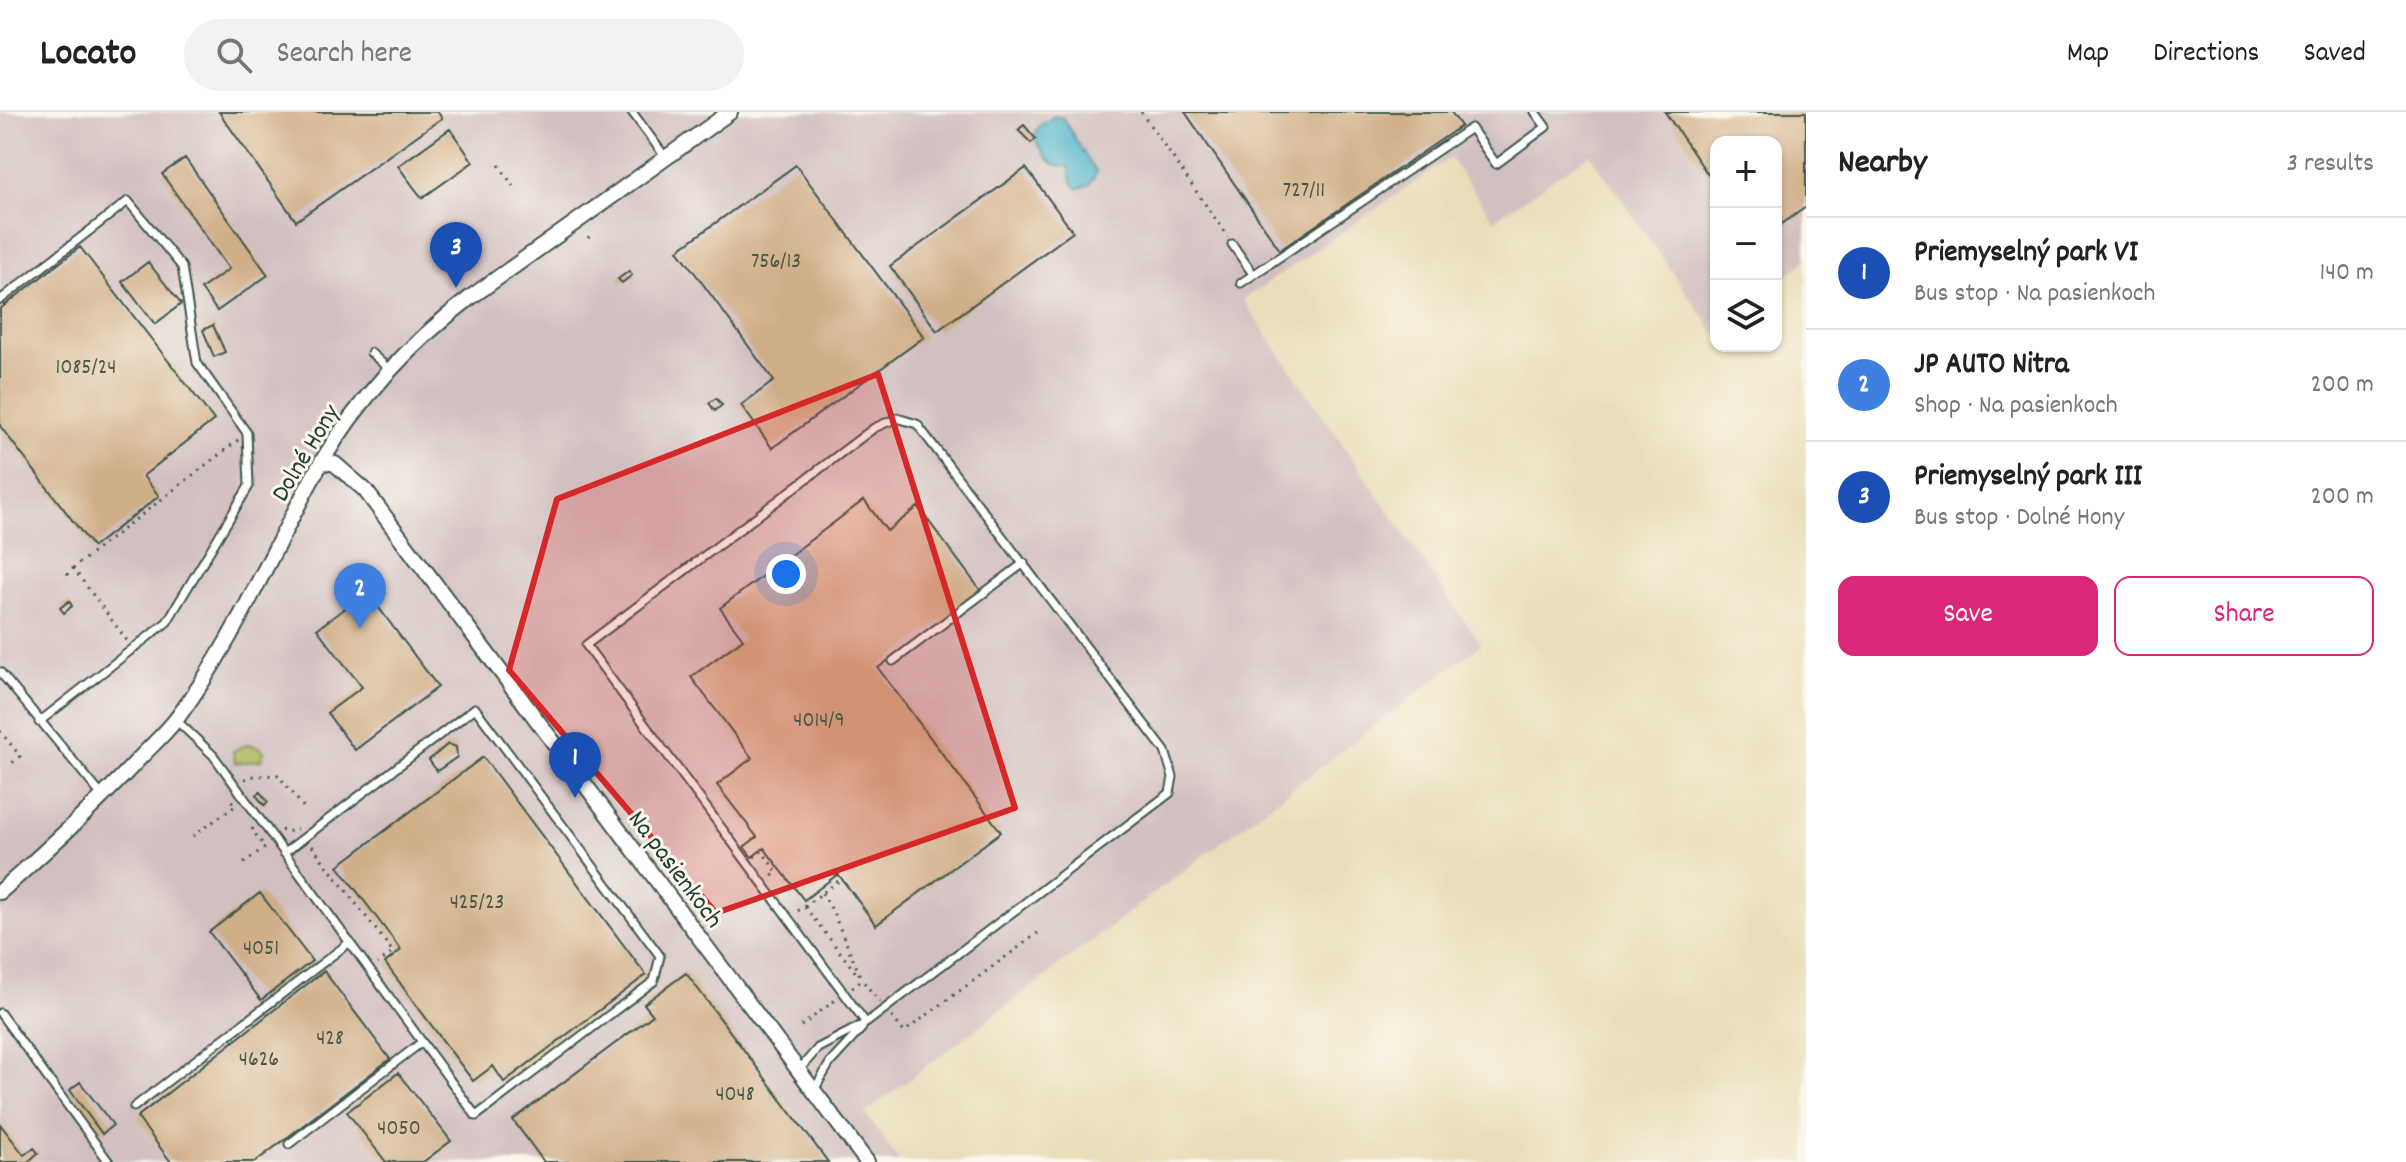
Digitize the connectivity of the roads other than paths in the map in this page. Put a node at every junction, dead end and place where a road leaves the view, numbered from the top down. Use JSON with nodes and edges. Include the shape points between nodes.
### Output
{"nodes":[{"id":1,"x":632,"y":112,"type":"edge"},
{"id":2,"x":730,"y":112,"type":"edge"},
{"id":3,"x":1535,"y":112,"type":"edge"},
{"id":4,"x":666,"y":158,"type":"junction"},
{"id":5,"x":1232,"y":244,"type":"road end"},
{"id":6,"x":1253,"y":274,"type":"junction"},
{"id":7,"x":1241,"y":283,"type":"dead end"},
{"id":8,"x":0,"y":300,"type":"edge"},
{"id":9,"x":371,"y":353,"type":"dead end"},
{"id":10,"x":390,"y":370,"type":"junction"},
{"id":11,"x":322,"y":461,"type":"junction"},
{"id":12,"x":1024,"y":563,"type":"junction"},
{"id":13,"x":893,"y":661,"type":"dead end"},
{"id":14,"x":0,"y":672,"type":"edge"},
{"id":15,"x":176,"y":720,"type":"junction"},
{"id":16,"x":39,"y":722,"type":"junction"},
{"id":17,"x":103,"y":797,"type":"junction"},
{"id":18,"x":284,"y":853,"type":"junction"},
{"id":19,"x":0,"y":892,"type":"edge"},
{"id":20,"x":350,"y":942,"type":"junction"},
{"id":21,"x":0,"y":1013,"type":"edge"},
{"id":22,"x":866,"y":1023,"type":"junction"},
{"id":23,"x":422,"y":1042,"type":"junction"},
{"id":24,"x":799,"y":1070,"type":"junction"},
{"id":25,"x":814,"y":1090,"type":"junction"},
{"id":26,"x":134,"y":1107,"type":"dead end"},
{"id":27,"x":289,"y":1144,"type":"dead end"},
{"id":28,"x":109,"y":1162,"type":"edge"},
{"id":29,"x":867,"y":1162,"type":"edge"}],
"edges":[{"from":1,"to":4,"type":"lane"},
{"from":2,"to":4,"type":"street","name":"Dolné Hony"},
{"from":3,"to":6,"type":"lane","via":[[1546,127],[1496,164],[1471,128]]},
{"from":4,"to":10,"type":"street","name":"Dolné Hony","via":[[459,306]]},
{"from":5,"to":6,"type":"lane"},
{"from":6,"to":7,"type":"lane"},
{"from":8,"to":16,"type":"lane","via":[[128,201],[182,267],[197,363],[247,433],[249,486],[167,622]]},
{"from":9,"to":10,"type":"lane"},
{"from":10,"to":11,"type":"street","name":"Dolné Hony"},
{"from":11,"to":15,"type":"street","name":"Dolné Hony","via":[[207,675]]},
{"from":11,"to":24,"type":"street","name":"Na pasienkoch","via":[[335,464],[365,490]]},
{"from":12,"to":13,"type":"lane"},
{"from":12,"to":22,"type":"lane","via":[[1165,751],[1173,777],[1170,793]]},
{"from":12,"to":22,"type":"lane","via":[[917,424],[897,418],[874,428],[586,645]]},
{"from":14,"to":16,"type":"lane"},
{"from":15,"to":17,"type":"street","name":"Dolné Hony"},
{"from":15,"to":18,"type":"lane","via":[[213,755]]},
{"from":16,"to":17,"type":"lane"},
{"from":17,"to":19,"type":"street","name":"Dolné Hony"},
{"from":18,"to":20,"type":"lane"},
{"from":18,"to":23,"type":"lane","via":[[475,708],[660,956],[654,981],[476,1116]]},
{"from":20,"to":23,"type":"lane"},
{"from":20,"to":26,"type":"lane"},
{"from":21,"to":28,"type":"lane"},
{"from":22,"to":24,"type":"lane","via":[[818,1048]]},
{"from":22,"to":25,"type":"lane"},
{"from":23,"to":27,"type":"lane"},
{"from":24,"to":25,"type":"street","name":"Na pasienkoch"},
{"from":25,"to":29,"type":"street","name":"Na pasienkoch"}]}
